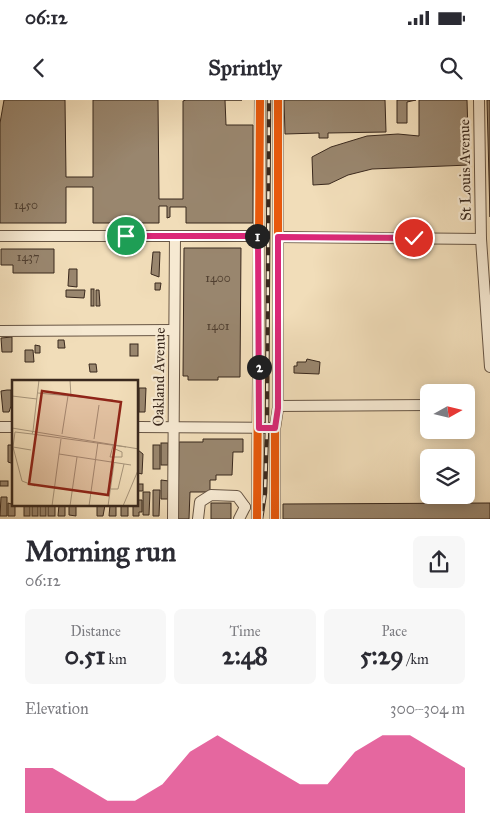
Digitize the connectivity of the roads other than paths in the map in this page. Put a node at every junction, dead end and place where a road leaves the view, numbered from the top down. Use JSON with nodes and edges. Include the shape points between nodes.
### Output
{"nodes":[{"id":1,"x":260,"y":100,"type":"edge"},
{"id":2,"x":278,"y":100,"type":"edge"},
{"id":3,"x":479,"y":100,"type":"edge"},
{"id":4,"x":0,"y":236,"type":"edge"},
{"id":5,"x":175,"y":236,"type":"junction"},
{"id":6,"x":258,"y":236,"type":"junction"},
{"id":7,"x":278,"y":237,"type":"junction"},
{"id":8,"x":481,"y":239,"type":"junction"},
{"id":9,"x":486,"y":252,"type":"edge"},
{"id":10,"x":174,"y":330,"type":"junction"},
{"id":11,"x":0,"y":331,"type":"edge"},
{"id":12,"x":490,"y":367,"type":"edge"},
{"id":13,"x":420,"y":405,"type":"edge"},
{"id":14,"x":278,"y":406,"type":"junction"},
{"id":15,"x":139,"y":427,"type":"edge"},
{"id":16,"x":174,"y":427,"type":"junction"},
{"id":17,"x":259,"y":428,"type":"junction"},
{"id":18,"x":275,"y":428,"type":"junction"},
{"id":19,"x":258,"y":506,"type":"junction"},
{"id":20,"x":245,"y":507,"type":"junction"},
{"id":21,"x":173,"y":519,"type":"edge"},
{"id":22,"x":198,"y":519,"type":"edge"},
{"id":23,"x":239,"y":519,"type":"edge"},
{"id":24,"x":257,"y":519,"type":"edge"},
{"id":25,"x":275,"y":519,"type":"edge"}],
"edges":[{"from":1,"to":6,"type":"street"},
{"from":2,"to":7,"type":"street"},
{"from":3,"to":8,"type":"street","name":"St Louis Avenue"},
{"from":4,"to":5,"type":"street"},
{"from":5,"to":6,"type":"street"},
{"from":5,"to":10,"type":"street","name":"Oakland Avenue"},
{"from":6,"to":17,"type":"street"},
{"from":7,"to":8,"type":"street"},
{"from":7,"to":14,"type":"street"},
{"from":8,"to":9,"type":"street","name":"St Louis Avenue"},
{"from":9,"to":12,"type":"street","name":"St Louis Avenue"},
{"from":10,"to":11,"type":"street"},
{"from":10,"to":16,"type":"street","name":"Oakland Avenue"},
{"from":13,"to":14,"type":"street"},
{"from":14,"to":18,"type":"street"},
{"from":15,"to":16,"type":"street"},
{"from":16,"to":17,"type":"street"},
{"from":16,"to":21,"type":"street","name":"Oakland Avenue"},
{"from":17,"to":18,"type":"street"},
{"from":17,"to":19,"type":"street"},
{"from":18,"to":25,"type":"street"},
{"from":19,"to":20,"type":"street"},
{"from":19,"to":24,"type":"street"},
{"from":20,"to":22,"type":"street","via":[[237,496],[211,495],[200,502]]},
{"from":20,"to":23,"type":"street"}]}
